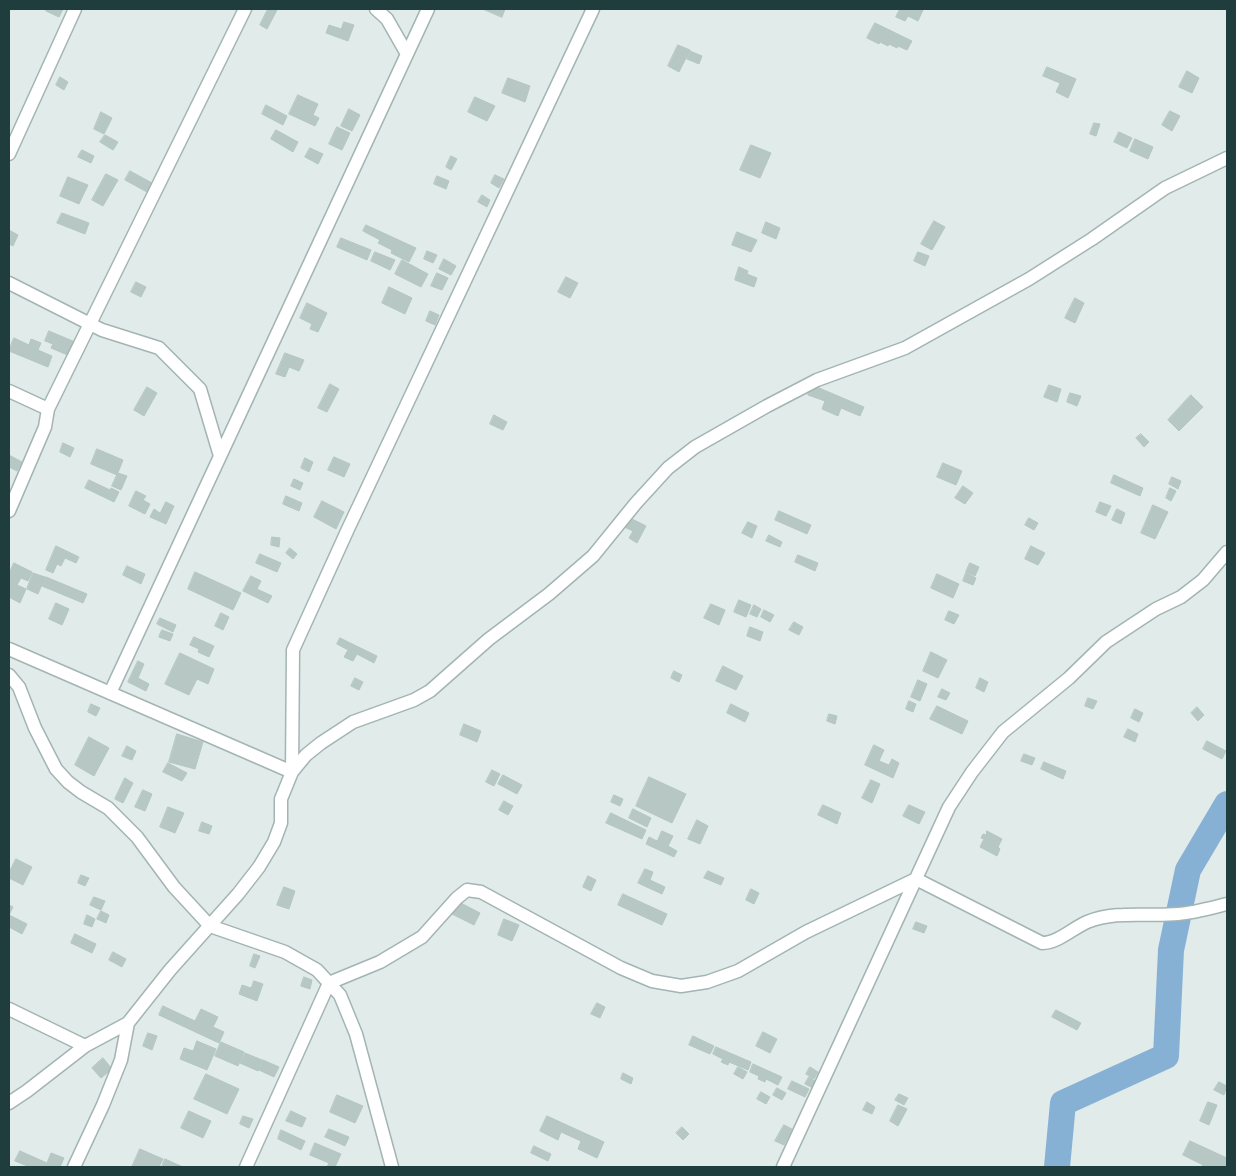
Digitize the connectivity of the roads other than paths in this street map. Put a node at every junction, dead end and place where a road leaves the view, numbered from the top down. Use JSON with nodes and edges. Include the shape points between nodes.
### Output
{"nodes":[{"id":1,"x":75,"y":9,"type":"edge"},
{"id":2,"x":245,"y":9,"type":"edge"},
{"id":3,"x":376,"y":9,"type":"edge"},
{"id":4,"x":428,"y":9,"type":"edge"},
{"id":5,"x":592,"y":9,"type":"edge"},
{"id":6,"x":407,"y":54,"type":"junction"},
{"id":7,"x":9,"y":154,"type":"edge"},
{"id":8,"x":1227,"y":158,"type":"edge"},
{"id":9,"x":9,"y":283,"type":"edge"},
{"id":10,"x":90,"y":324,"type":"junction"},
{"id":11,"x":9,"y":391,"type":"edge"},
{"id":12,"x":48,"y":409,"type":"junction"},
{"id":13,"x":220,"y":456,"type":"junction"},
{"id":14,"x":9,"y":511,"type":"edge"},
{"id":15,"x":1227,"y":552,"type":"edge"},
{"id":16,"x":9,"y":649,"type":"edge"},
{"id":17,"x":9,"y":675,"type":"edge"},
{"id":18,"x":110,"y":693,"type":"junction"},
{"id":19,"x":292,"y":772,"type":"junction"},
{"id":20,"x":916,"y":878,"type":"junction"},
{"id":21,"x":1227,"y":904,"type":"edge"},
{"id":22,"x":210,"y":926,"type":"junction"},
{"id":23,"x":329,"y":983,"type":"junction"},
{"id":24,"x":9,"y":1009,"type":"edge"},
{"id":25,"x":128,"y":1023,"type":"junction"},
{"id":26,"x":84,"y":1046,"type":"junction"},
{"id":27,"x":9,"y":1103,"type":"edge"},
{"id":28,"x":74,"y":1167,"type":"edge"},
{"id":29,"x":246,"y":1167,"type":"edge"},
{"id":30,"x":392,"y":1167,"type":"edge"},
{"id":31,"x":782,"y":1167,"type":"edge"}],
"edges":[{"from":1,"to":7,"type":"street"},
{"from":2,"to":10,"type":"street"},
{"from":3,"to":6,"type":"street","via":[[387,19]]},
{"from":4,"to":6,"type":"street"},
{"from":5,"to":19,"type":"street","via":[[293,650]]},
{"from":6,"to":13,"type":"street"},
{"from":8,"to":19,"type":"street","via":[[1165,188],[1029,279],[905,348],[817,380],[695,447],[668,468],[593,556],[430,691],[353,722],[313,749]]},
{"from":9,"to":10,"type":"street"},
{"from":10,"to":12,"type":"street"},
{"from":10,"to":13,"type":"street","via":[[159,348],[200,389]]},
{"from":11,"to":12,"type":"street"},
{"from":12,"to":14,"type":"street","via":[[45,426]]},
{"from":13,"to":18,"type":"street"},
{"from":15,"to":20,"type":"street","via":[[1203,580],[1106,642],[1002,732],[949,807]]},
{"from":16,"to":18,"type":"street"},
{"from":17,"to":22,"type":"street","via":[[19,687],[56,769],[68,782],[108,808]]},
{"from":18,"to":19,"type":"street"},
{"from":19,"to":22,"type":"street","via":[[281,799],[281,823],[274,842],[259,867]]},
{"from":20,"to":21,"type":"street","via":[[1042,943],[1051,942],[1101,917],[1179,914]]},
{"from":20,"to":23,"type":"street","via":[[806,932],[738,971],[707,982],[681,986],[652,981],[620,968],[481,892],[468,890],[422,937],[380,962]]},
{"from":20,"to":31,"type":"street"},
{"from":22,"to":23,"type":"street","via":[[285,952],[317,970]]},
{"from":22,"to":25,"type":"street"},
{"from":23,"to":29,"type":"street"},
{"from":23,"to":30,"type":"street","via":[[340,995],[356,1034]]},
{"from":24,"to":26,"type":"street"},
{"from":25,"to":26,"type":"street"},
{"from":25,"to":28,"type":"street","via":[[121,1060]]},
{"from":26,"to":27,"type":"street"}]}
